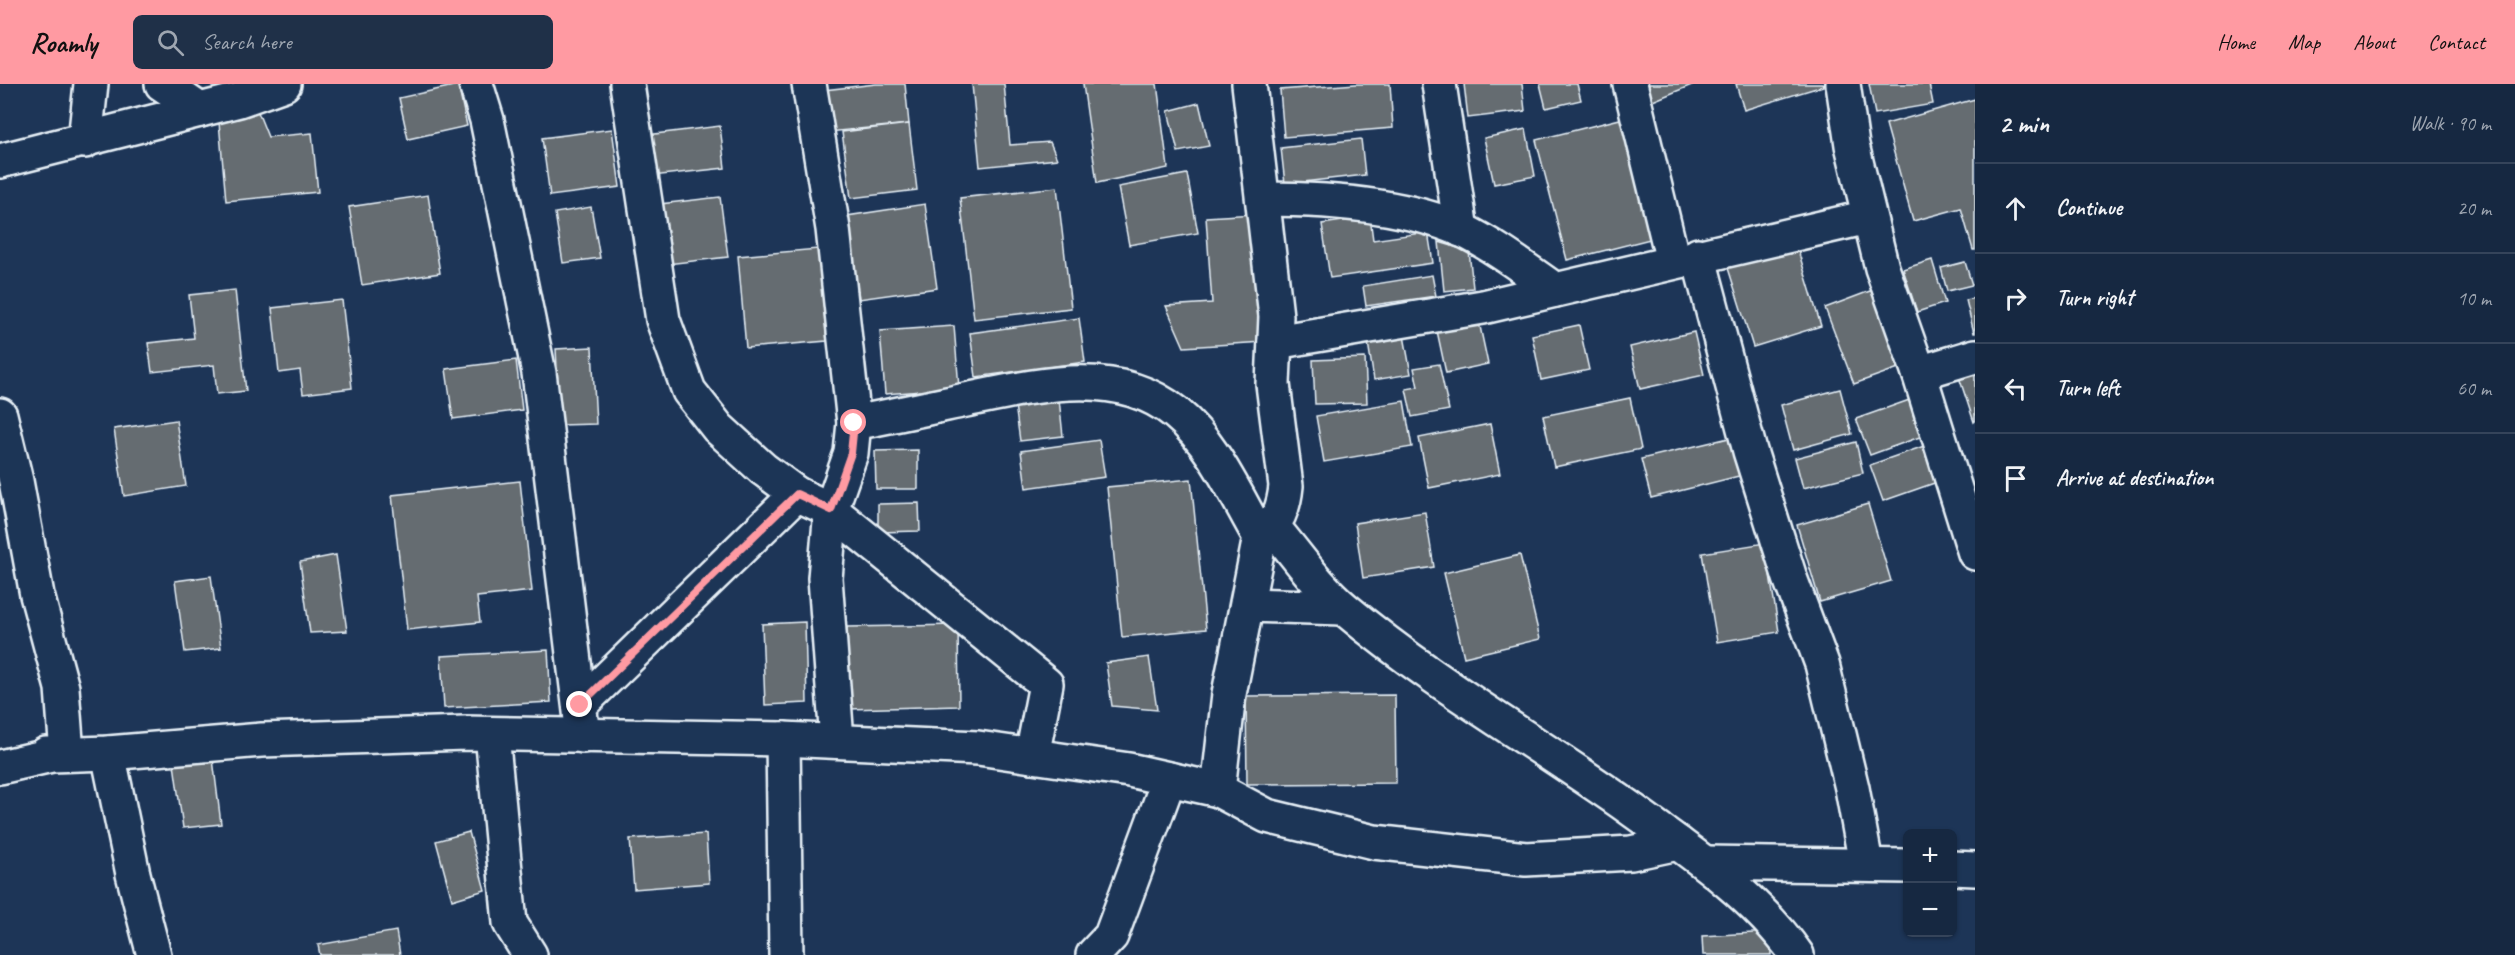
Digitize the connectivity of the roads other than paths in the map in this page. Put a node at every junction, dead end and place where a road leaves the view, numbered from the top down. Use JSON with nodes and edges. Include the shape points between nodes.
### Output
{"nodes":[{"id":1,"x":91,"y":84,"type":"edge"},
{"id":2,"x":162,"y":84,"type":"edge"},
{"id":3,"x":284,"y":84,"type":"edge"},
{"id":4,"x":476,"y":84,"type":"edge"},
{"id":5,"x":627,"y":84,"type":"edge"},
{"id":6,"x":809,"y":84,"type":"edge"},
{"id":7,"x":1249,"y":84,"type":"edge"},
{"id":8,"x":1439,"y":84,"type":"edge"},
{"id":9,"x":1630,"y":84,"type":"edge"},
{"id":10,"x":1844,"y":84,"type":"edge"},
{"id":11,"x":200,"y":110,"type":"junction"},
{"id":12,"x":85,"y":141,"type":"junction"},
{"id":13,"x":0,"y":161,"type":"edge"},
{"id":14,"x":1263,"y":199,"type":"junction"},
{"id":15,"x":1868,"y":217,"type":"junction"},
{"id":16,"x":1461,"y":230,"type":"junction"},
{"id":17,"x":1685,"y":258,"type":"junction"},
{"id":18,"x":1555,"y":290,"type":"junction"},
{"id":19,"x":1275,"y":342,"type":"junction"},
{"id":20,"x":1975,"y":357,"type":"edge"},
{"id":21,"x":1919,"y":373,"type":"junction"},
{"id":22,"x":0,"y":415,"type":"edge"},
{"id":23,"x":854,"y":423,"type":"junction"},
{"id":24,"x":8,"y":483,"type":"edge"},
{"id":25,"x":797,"y":494,"type":"junction"},
{"id":26,"x":831,"y":510,"type":"junction"},
{"id":27,"x":1267,"y":532,"type":"junction"},
{"id":28,"x":1975,"y":553,"type":"edge"},
{"id":29,"x":1248,"y":605,"type":"junction"},
{"id":30,"x":1344,"y":608,"type":"junction"},
{"id":31,"x":581,"y":721,"type":"junction"},
{"id":32,"x":492,"y":734,"type":"junction"},
{"id":33,"x":783,"y":739,"type":"junction"},
{"id":34,"x":837,"y":741,"type":"junction"},
{"id":35,"x":0,"y":753,"type":"edge"},
{"id":36,"x":108,"y":753,"type":"junction"},
{"id":37,"x":67,"y":754,"type":"junction"},
{"id":38,"x":1032,"y":756,"type":"junction"},
{"id":39,"x":0,"y":767,"type":"edge"},
{"id":40,"x":1169,"y":779,"type":"junction"},
{"id":41,"x":1218,"y":790,"type":"junction"},
{"id":42,"x":1678,"y":843,"type":"junction"},
{"id":43,"x":1707,"y":863,"type":"junction"},
{"id":44,"x":1866,"y":864,"type":"junction"},
{"id":45,"x":1903,"y":866,"type":"edge"},
{"id":46,"x":1957,"y":868,"type":"edge"},
{"id":47,"x":1975,"y":869,"type":"edge"},
{"id":48,"x":1124,"y":902,"type":"junction"},
{"id":49,"x":154,"y":955,"type":"edge"},
{"id":50,"x":530,"y":955,"type":"edge"},
{"id":51,"x":786,"y":955,"type":"edge"},
{"id":52,"x":1093,"y":955,"type":"edge"},
{"id":53,"x":1125,"y":955,"type":"edge"},
{"id":54,"x":1797,"y":955,"type":"edge"}],
"edges":[{"from":1,"to":12,"type":"street"},
{"from":2,"to":11,"type":"street"},
{"from":3,"to":11,"type":"street"},
{"from":4,"to":31,"type":"street","via":[[487,120],[539,373]]},
{"from":5,"to":25,"type":"street","via":[[663,320],[689,391],[726,435],[762,469]]},
{"from":6,"to":23,"type":"street","via":[[833,230]]},
{"from":7,"to":14,"type":"street"},
{"from":8,"to":16,"type":"street"},
{"from":9,"to":17,"type":"street"},
{"from":10,"to":15,"type":"street"},
{"from":11,"to":12,"type":"street"},
{"from":12,"to":13,"type":"street"},
{"from":14,"to":16,"type":"street","via":[[1362,205]]},
{"from":14,"to":19,"type":"street","via":[[1276,316]]},
{"from":15,"to":17,"type":"street"},
{"from":15,"to":21,"type":"street"},
{"from":16,"to":18,"type":"street"},
{"from":17,"to":18,"type":"street"},
{"from":17,"to":44,"type":"street","via":[[1822,664]]},
{"from":18,"to":19,"type":"street","via":[[1483,307]]},
{"from":19,"to":27,"type":"street","via":[[1273,384],[1286,486],[1285,503]]},
{"from":20,"to":21,"type":"street"},
{"from":21,"to":28,"type":"street"},
{"from":22,"to":24,"type":"street"},
{"from":23,"to":26,"type":"street","via":[[851,453]]},
{"from":23,"to":27,"type":"street","via":[[1043,384],[1114,386],[1154,399],[1177,414],[1207,447]]},
{"from":24,"to":37,"type":"street","via":[[62,688]]},
{"from":25,"to":26,"type":"street"},
{"from":25,"to":31,"type":"street"},
{"from":26,"to":34,"type":"street","via":[[825,578]]},
{"from":26,"to":38,"type":"street","via":[[1046,684]]},
{"from":27,"to":29,"type":"street"},
{"from":27,"to":30,"type":"street"},
{"from":29,"to":30,"type":"street"},
{"from":29,"to":41,"type":"street","via":[[1229,694]]},
{"from":30,"to":42,"type":"street","via":[[1450,687]]},
{"from":31,"to":32,"type":"street"},
{"from":31,"to":33,"type":"street"},
{"from":32,"to":36,"type":"street","via":[[262,740]]},
{"from":32,"to":50,"type":"street","via":[[510,923]]},
{"from":33,"to":34,"type":"street"},
{"from":33,"to":51,"type":"street"},
{"from":34,"to":38,"type":"street","via":[[978,748]]},
{"from":35,"to":37,"type":"street"},
{"from":36,"to":37,"type":"street"},
{"from":36,"to":49,"type":"street"},
{"from":37,"to":39,"type":"street"},
{"from":38,"to":40,"type":"street"},
{"from":40,"to":41,"type":"street"},
{"from":40,"to":48,"type":"street"},
{"from":41,"to":42,"type":"street","via":[[1267,816],[1374,842],[1526,859],[1631,853]]},
{"from":42,"to":43,"type":"street"},
{"from":43,"to":44,"type":"street"},
{"from":43,"to":54,"type":"street","via":[[1785,938]]},
{"from":44,"to":45,"type":"street"},
{"from":46,"to":47,"type":"street"},
{"from":48,"to":52,"type":"street","via":[[1111,936]]},
{"from":48,"to":53,"type":"street"}]}
